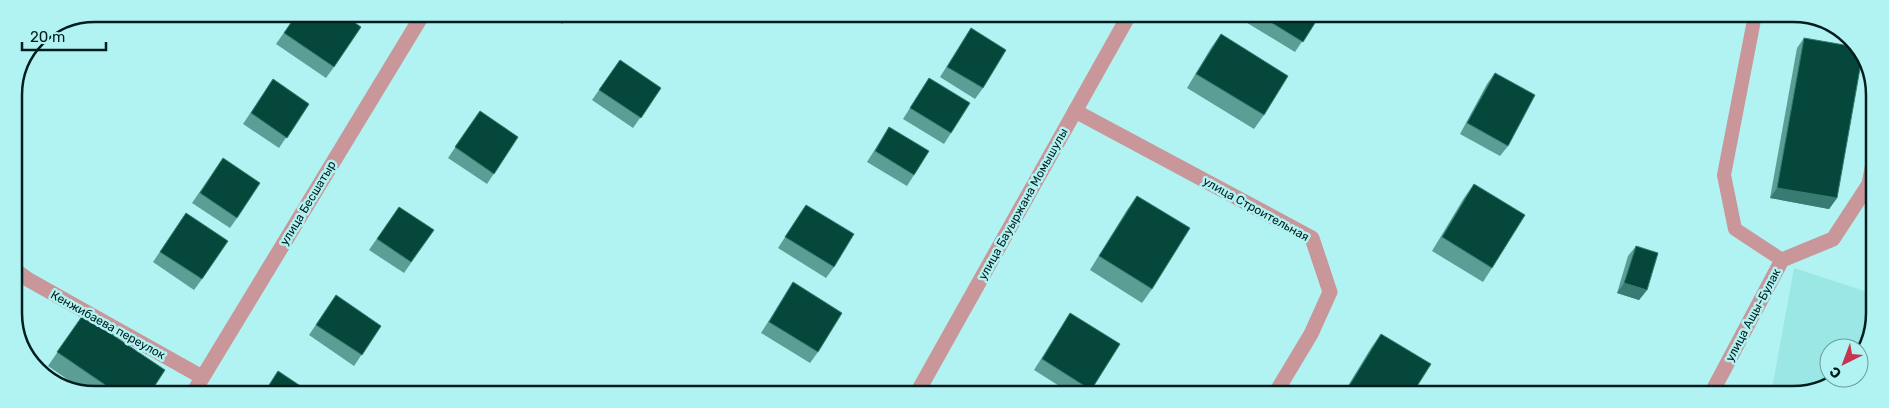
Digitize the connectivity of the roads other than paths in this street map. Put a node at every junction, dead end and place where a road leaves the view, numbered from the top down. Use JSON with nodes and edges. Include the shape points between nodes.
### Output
{"nodes":[{"id":1,"x":418,"y":22,"type":"edge"},
{"id":2,"x":1125,"y":22,"type":"edge"},
{"id":3,"x":1754,"y":22,"type":"edge"},
{"id":4,"x":1075,"y":111,"type":"junction"},
{"id":5,"x":1866,"y":189,"type":"edge"},
{"id":6,"x":1782,"y":260,"type":"junction"},
{"id":7,"x":22,"y":275,"type":"edge"},
{"id":8,"x":202,"y":378,"type":"junction"},
{"id":9,"x":197,"y":386,"type":"edge"},
{"id":10,"x":921,"y":386,"type":"edge"},
{"id":11,"x":1280,"y":386,"type":"edge"},
{"id":12,"x":1716,"y":386,"type":"edge"}],
"edges":[{"from":1,"to":8,"type":"street","name":"улица Бесшатыр"},
{"from":2,"to":4,"type":"street","name":"улица Бауыржана Момышулы"},
{"from":3,"to":6,"type":"lane","via":[[1724,175],[1735,229]]},
{"from":4,"to":10,"type":"street","name":"улица Бауыржана Момышулы"},
{"from":4,"to":11,"type":"street","name":"улица Строительная","via":[[1312,238],[1330,292],[1311,334]]},
{"from":5,"to":6,"type":"street","name":"улица Ащы-Булак","via":[[1833,239]]},
{"from":6,"to":12,"type":"street","name":"улица Ащы-Булак"},
{"from":7,"to":8,"type":"street","name":"Кенжибаева переулок"},
{"from":8,"to":9,"type":"street","name":"улица Бесшатыр"}]}
